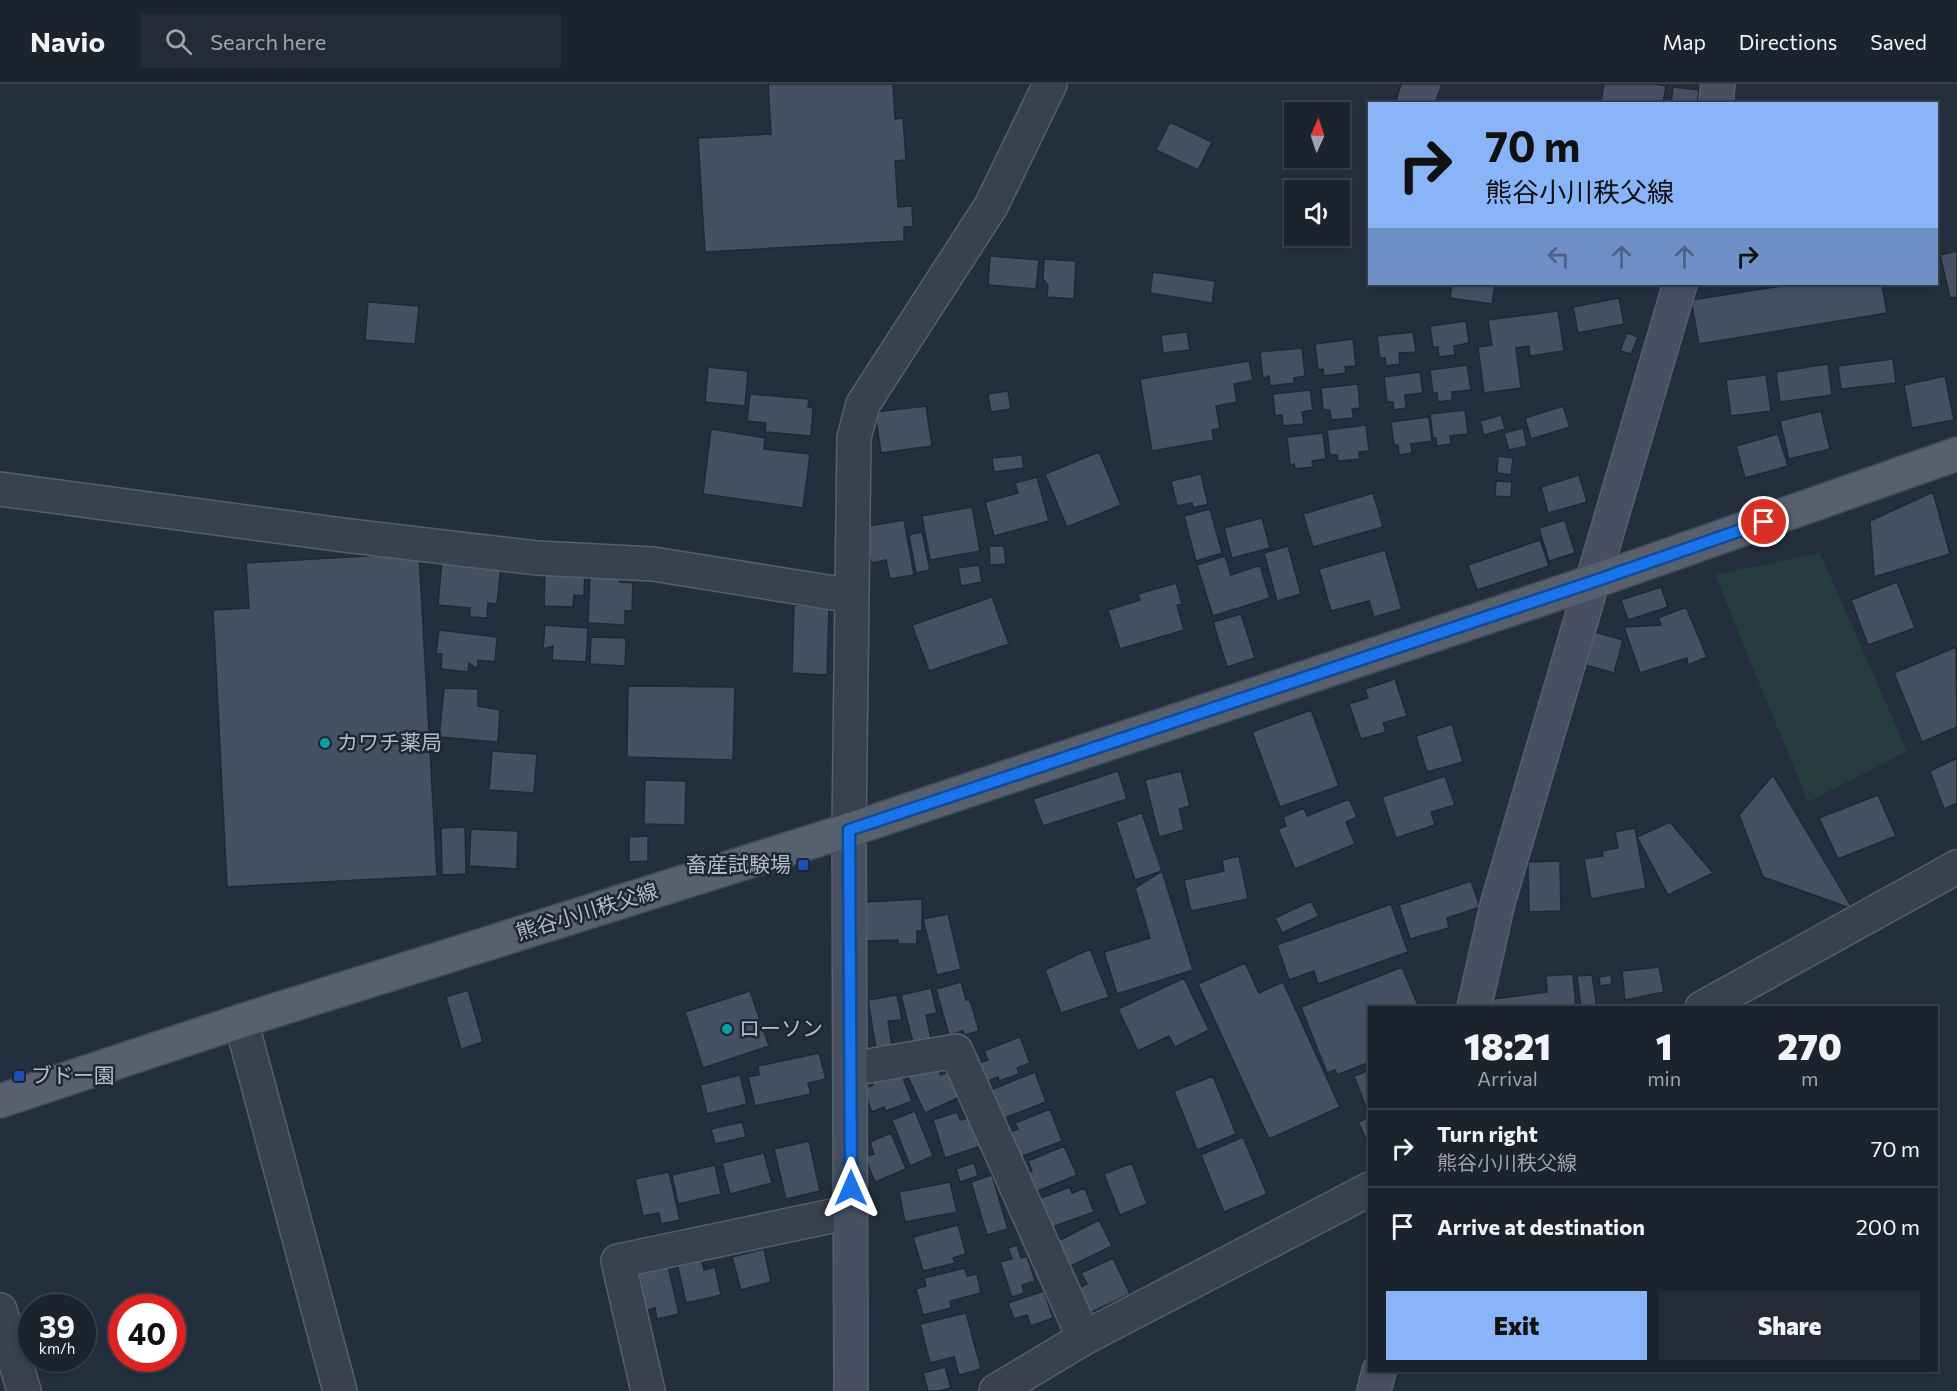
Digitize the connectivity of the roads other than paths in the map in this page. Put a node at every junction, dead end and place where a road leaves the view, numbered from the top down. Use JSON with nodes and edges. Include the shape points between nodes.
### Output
{"nodes":[{"id":1,"x":1050,"y":84,"type":"edge"},
{"id":2,"x":1718,"y":84,"type":"edge"},
{"id":3,"x":1716,"y":102,"type":"edge"},
{"id":4,"x":1680,"y":285,"type":"edge"},
{"id":5,"x":1957,"y":454,"type":"edge"},
{"id":6,"x":0,"y":489,"type":"edge"},
{"id":7,"x":1592,"y":582,"type":"junction"},
{"id":8,"x":852,"y":596,"type":"junction"},
{"id":9,"x":849,"y":830,"type":"junction"},
{"id":10,"x":1957,"y":867,"type":"edge"},
{"id":11,"x":1474,"y":1006,"type":"edge"},
{"id":12,"x":1706,"y":1006,"type":"edge"},
{"id":13,"x":241,"y":1021,"type":"junction"},
{"id":14,"x":851,"y":1069,"type":"junction"},
{"id":15,"x":0,"y":1101,"type":"edge"},
{"id":16,"x":1368,"y":1190,"type":"edge"},
{"id":17,"x":851,"y":1212,"type":"junction"},
{"id":18,"x":0,"y":1310,"type":"edge"},
{"id":19,"x":1084,"y":1338,"type":"junction"},
{"id":20,"x":1379,"y":1372,"type":"edge"},
{"id":21,"x":24,"y":1391,"type":"edge"},
{"id":22,"x":340,"y":1391,"type":"edge"},
{"id":23,"x":648,"y":1391,"type":"edge"},
{"id":24,"x":851,"y":1391,"type":"edge"},
{"id":25,"x":996,"y":1391,"type":"edge"},
{"id":26,"x":1374,"y":1391,"type":"edge"}],
"edges":[{"from":1,"to":8,"type":"street","via":[[991,206],[863,404],[854,438]]},
{"from":2,"to":3,"type":"street"},
{"from":4,"to":7,"type":"street"},
{"from":5,"to":7,"type":"main road","name":"熊谷小川秩父線"},
{"from":6,"to":8,"type":"street","via":[[537,558],[653,564]]},
{"from":7,"to":9,"type":"main road","name":"熊谷小川秩父線"},
{"from":7,"to":11,"type":"street","via":[[1498,902]]},
{"from":8,"to":9,"type":"street"},
{"from":9,"to":13,"type":"main road","name":"熊谷小川秩父線"},
{"from":9,"to":14,"type":"street"},
{"from":10,"to":12,"type":"street"},
{"from":13,"to":15,"type":"main road","name":"熊谷小川秩父線"},
{"from":13,"to":22,"type":"street"},
{"from":14,"to":17,"type":"street"},
{"from":14,"to":19,"type":"street","via":[[956,1051]]},
{"from":16,"to":19,"type":"street"},
{"from":17,"to":23,"type":"street","via":[[618,1261]]},
{"from":17,"to":24,"type":"street"},
{"from":18,"to":21,"type":"street"},
{"from":19,"to":25,"type":"street"},
{"from":20,"to":26,"type":"street"}]}
